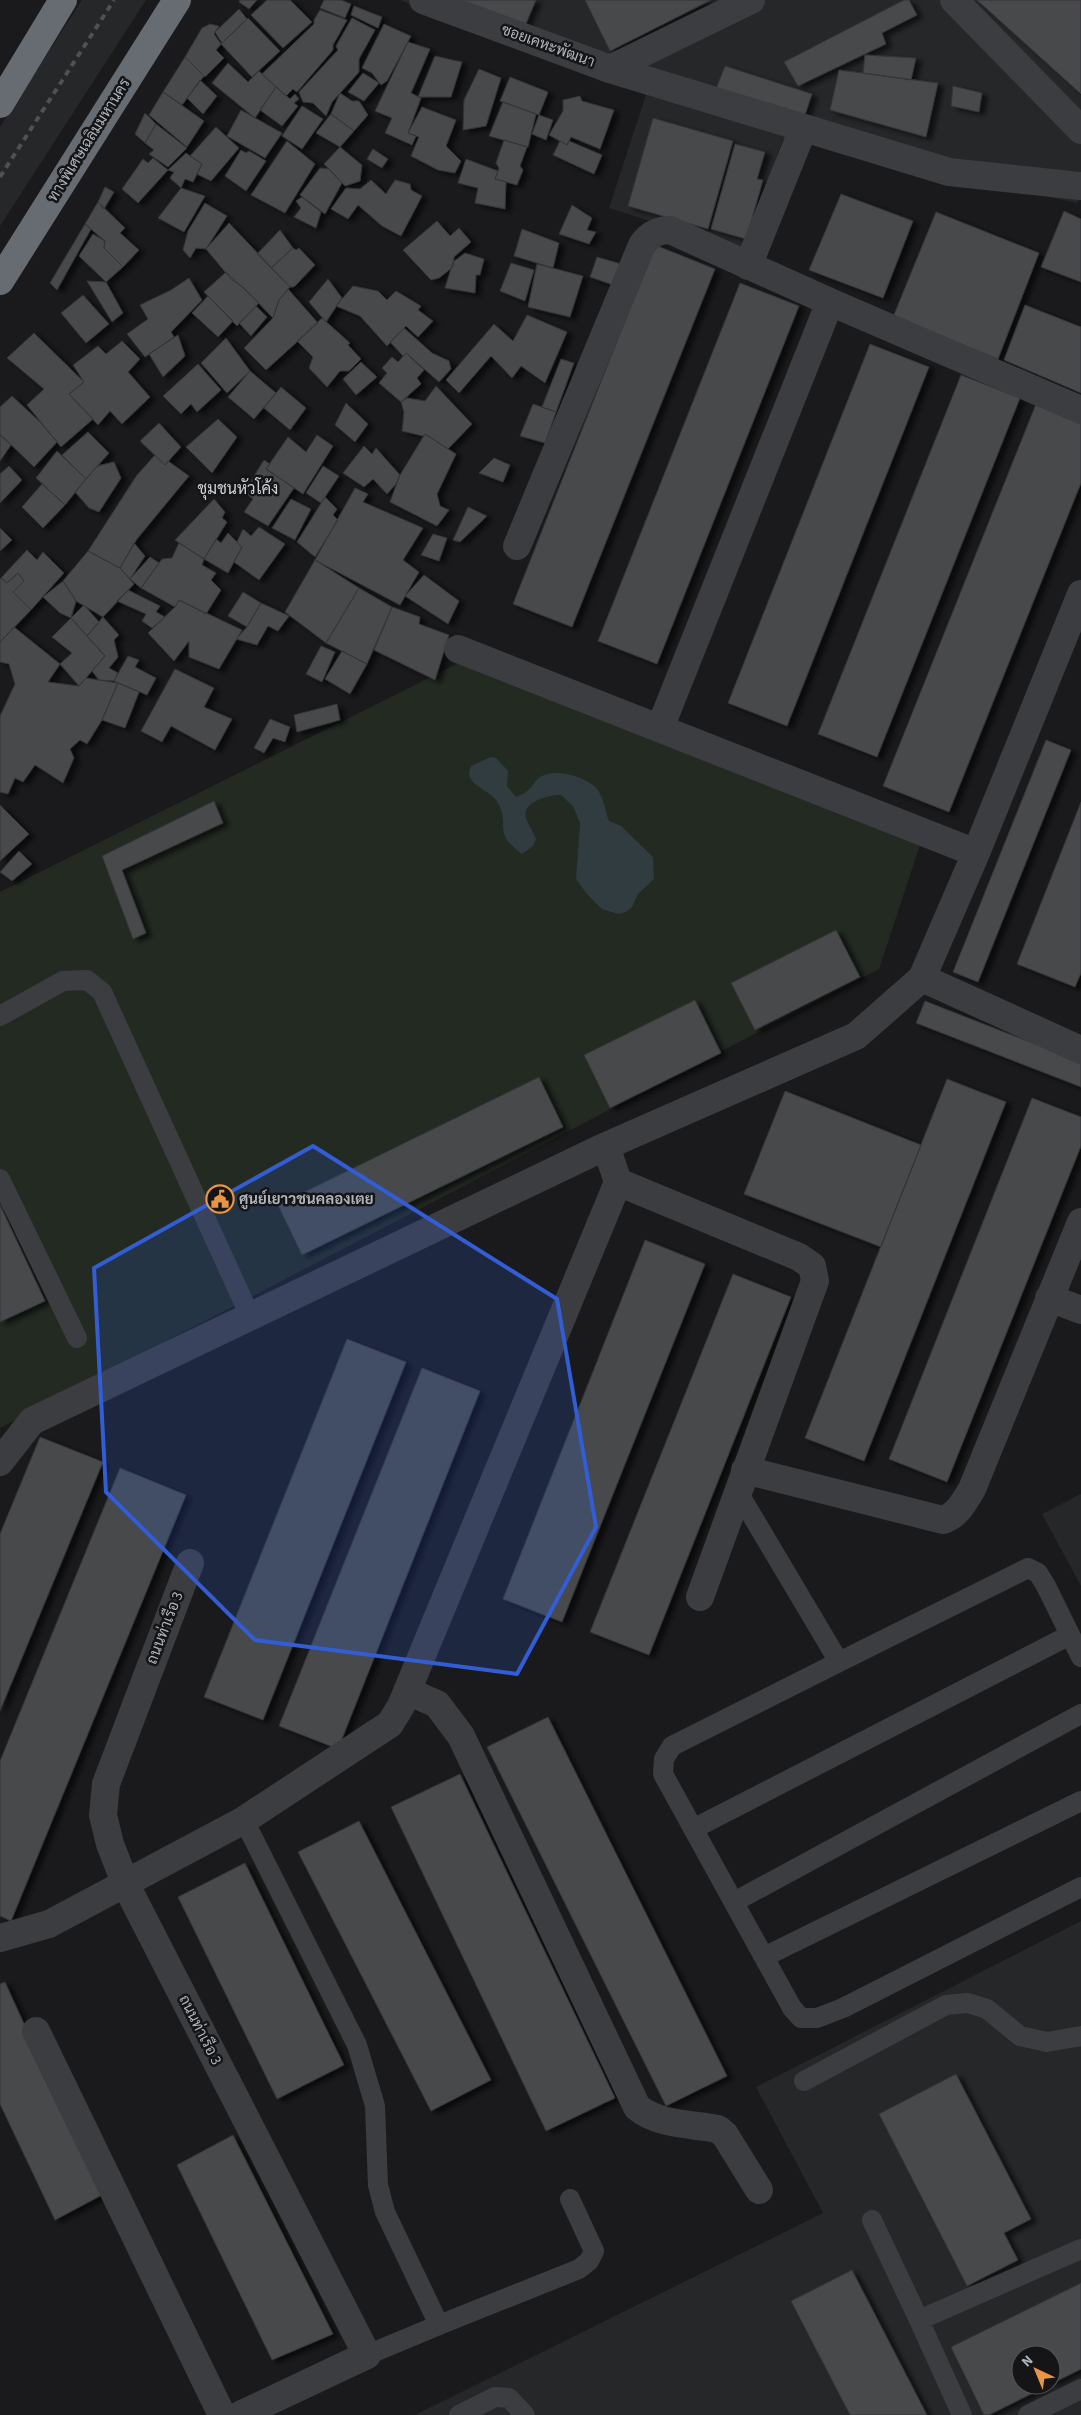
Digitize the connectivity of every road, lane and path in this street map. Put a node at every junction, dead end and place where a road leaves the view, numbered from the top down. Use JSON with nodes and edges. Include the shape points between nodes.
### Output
{"nodes":[{"id":1,"x":63,"y":0,"type":"edge"},
{"id":2,"x":177,"y":0,"type":"edge"},
{"id":3,"x":423,"y":0,"type":"edge"},
{"id":4,"x":751,"y":0,"type":"edge"},
{"id":5,"x":954,"y":0,"type":"edge"},
{"id":6,"x":610,"y":69,"type":"junction"},
{"id":7,"x":0,"y":104,"type":"edge"},
{"id":8,"x":803,"y":129,"type":"junction"},
{"id":9,"x":1081,"y":130,"type":"edge"},
{"id":10,"x":1081,"y":186,"type":"edge"},
{"id":11,"x":748,"y":266,"type":"junction"},
{"id":12,"x":0,"y":281,"type":"edge"},
{"id":13,"x":830,"y":302,"type":"junction"},
{"id":14,"x":1081,"y":410,"type":"edge"},
{"id":15,"x":517,"y":546,"type":"dead end"},
{"id":16,"x":1081,"y":594,"type":"edge"},
{"id":17,"x":458,"y":649,"type":"dead end"},
{"id":18,"x":660,"y":728,"type":"junction"},
{"id":19,"x":976,"y":853,"type":"junction"},
{"id":20,"x":922,"y":978,"type":"junction"},
{"id":21,"x":0,"y":1016,"type":"edge"},
{"id":22,"x":1081,"y":1050,"type":"edge"},
{"id":23,"x":606,"y":1146,"type":"junction"},
{"id":24,"x":0,"y":1179,"type":"edge"},
{"id":25,"x":618,"y":1182,"type":"junction"},
{"id":26,"x":1081,"y":1222,"type":"edge"},
{"id":27,"x":1049,"y":1298,"type":"junction"},
{"id":28,"x":1081,"y":1310,"type":"edge"},
{"id":29,"x":250,"y":1316,"type":"junction"},
{"id":30,"x":77,"y":1338,"type":"dead end"},
{"id":31,"x":0,"y":1462,"type":"edge"},
{"id":32,"x":742,"y":1481,"type":"junction"},
{"id":33,"x":190,"y":1563,"type":"dead end"},
{"id":34,"x":700,"y":1597,"type":"dead end"},
{"id":35,"x":1070,"y":1635,"type":"junction"},
{"id":36,"x":1081,"y":1657,"type":"edge"},
{"id":37,"x":839,"y":1662,"type":"junction"},
{"id":38,"x":407,"y":1691,"type":"junction"},
{"id":39,"x":1081,"y":1714,"type":"edge"},
{"id":40,"x":1081,"y":1801,"type":"edge"},
{"id":41,"x":244,"y":1820,"type":"junction"},
{"id":42,"x":693,"y":1829,"type":"junction"},
{"id":43,"x":126,"y":1885,"type":"junction"},
{"id":44,"x":1081,"y":1886,"type":"edge"},
{"id":45,"x":734,"y":1902,"type":"junction"},
{"id":46,"x":0,"y":1938,"type":"edge"},
{"id":47,"x":764,"y":1957,"type":"junction"},
{"id":48,"x":36,"y":2031,"type":"dead end"},
{"id":49,"x":1081,"y":2036,"type":"edge"},
{"id":50,"x":804,"y":2081,"type":"dead end"},
{"id":51,"x":759,"y":2190,"type":"dead end"},
{"id":52,"x":570,"y":2199,"type":"dead end"},
{"id":53,"x":872,"y":2220,"type":"dead end"},
{"id":54,"x":1081,"y":2249,"type":"edge"},
{"id":55,"x":919,"y":2320,"type":"junction"},
{"id":56,"x":439,"y":2325,"type":"junction"},
{"id":57,"x":367,"y":2354,"type":"junction"},
{"id":58,"x":1081,"y":2389,"type":"edge"},
{"id":59,"x":222,"y":2415,"type":"edge"},
{"id":60,"x":240,"y":2415,"type":"edge"},
{"id":61,"x":459,"y":2415,"type":"edge"},
{"id":62,"x":525,"y":2415,"type":"edge"},
{"id":63,"x":962,"y":2415,"type":"edge"},
{"id":64,"x":1028,"y":2415,"type":"edge"}],
"edges":[{"from":1,"to":7,"type":"highway"},
{"from":2,"to":12,"type":"highway","name":"ทางพิเศษเฉลิมมหานคร"},
{"from":3,"to":6,"type":"street","name":"ซอยเคหะพัฒนา"},
{"from":4,"to":6,"type":"street","name":"ซอยเคหะพัฒนา"},
{"from":5,"to":9,"type":"street"},
{"from":6,"to":8,"type":"street"},
{"from":8,"to":10,"type":"street","via":[[949,172]]},
{"from":8,"to":11,"type":"street"},
{"from":11,"to":13,"type":"street"},
{"from":11,"to":15,"type":"street","via":[[670,230],[661,230],[648,238]]},
{"from":13,"to":14,"type":"street"},
{"from":13,"to":18,"type":"street"},
{"from":16,"to":19,"type":"street"},
{"from":17,"to":18,"type":"street"},
{"from":18,"to":19,"type":"street"},
{"from":19,"to":20,"type":"street"},
{"from":20,"to":22,"type":"street"},
{"from":20,"to":23,"type":"street","via":[[856,1036]]},
{"from":21,"to":29,"type":"lane","via":[[63,981],[87,980],[102,992]]},
{"from":23,"to":25,"type":"street"},
{"from":23,"to":29,"type":"street"},
{"from":24,"to":30,"type":"lane"},
{"from":25,"to":32,"type":"street","via":[[799,1257],[812,1266],[815,1281]]},
{"from":25,"to":38,"type":"street"},
{"from":26,"to":27,"type":"street"},
{"from":27,"to":28,"type":"street"},
{"from":27,"to":32,"type":"street","via":[[972,1489],[952,1517],[943,1520]]},
{"from":29,"to":31,"type":"street","via":[[32,1421]]},
{"from":32,"to":34,"type":"street"},
{"from":32,"to":37,"type":"lane"},
{"from":33,"to":43,"type":"street","name":"ถนนท่าเรือ 3","via":[[106,1784],[103,1815]]},
{"from":35,"to":36,"type":"lane"},
{"from":35,"to":37,"type":"lane","via":[[1038,1573],[1028,1568]]},
{"from":35,"to":42,"type":"lane"},
{"from":37,"to":42,"type":"lane","via":[[672,1746],[664,1759],[663,1774]]},
{"from":38,"to":41,"type":"street","via":[[390,1724]]},
{"from":38,"to":51,"type":"street","via":[[437,1704],[462,1736],[637,2107],[647,2116],[718,2129]]},
{"from":39,"to":45,"type":"lane"},
{"from":40,"to":47,"type":"lane"},
{"from":41,"to":43,"type":"street"},
{"from":41,"to":56,"type":"lane","via":[[357,2045],[375,2106],[378,2185],[385,2212]]},
{"from":42,"to":45,"type":"lane"},
{"from":43,"to":46,"type":"street","via":[[49,1924]]},
{"from":43,"to":57,"type":"street","name":"ถนนท่าเรือ 3"},
{"from":44,"to":47,"type":"lane","via":[[817,2018],[801,2018],[792,2008]]},
{"from":45,"to":47,"type":"lane"},
{"from":48,"to":59,"type":"street"},
{"from":49,"to":50,"type":"lane","via":[[1047,2042],[1020,2036],[987,2010],[968,2004],[946,2005]]},
{"from":52,"to":56,"type":"lane","via":[[594,2251],[589,2261],[579,2269]]},
{"from":53,"to":55,"type":"lane"},
{"from":54,"to":55,"type":"lane"},
{"from":55,"to":63,"type":"lane"},
{"from":56,"to":57,"type":"lane"},
{"from":57,"to":60,"type":"street"},
{"from":58,"to":64,"type":"lane"},
{"from":61,"to":62,"type":"lane","via":[[495,2397],[509,2398]]}]}
